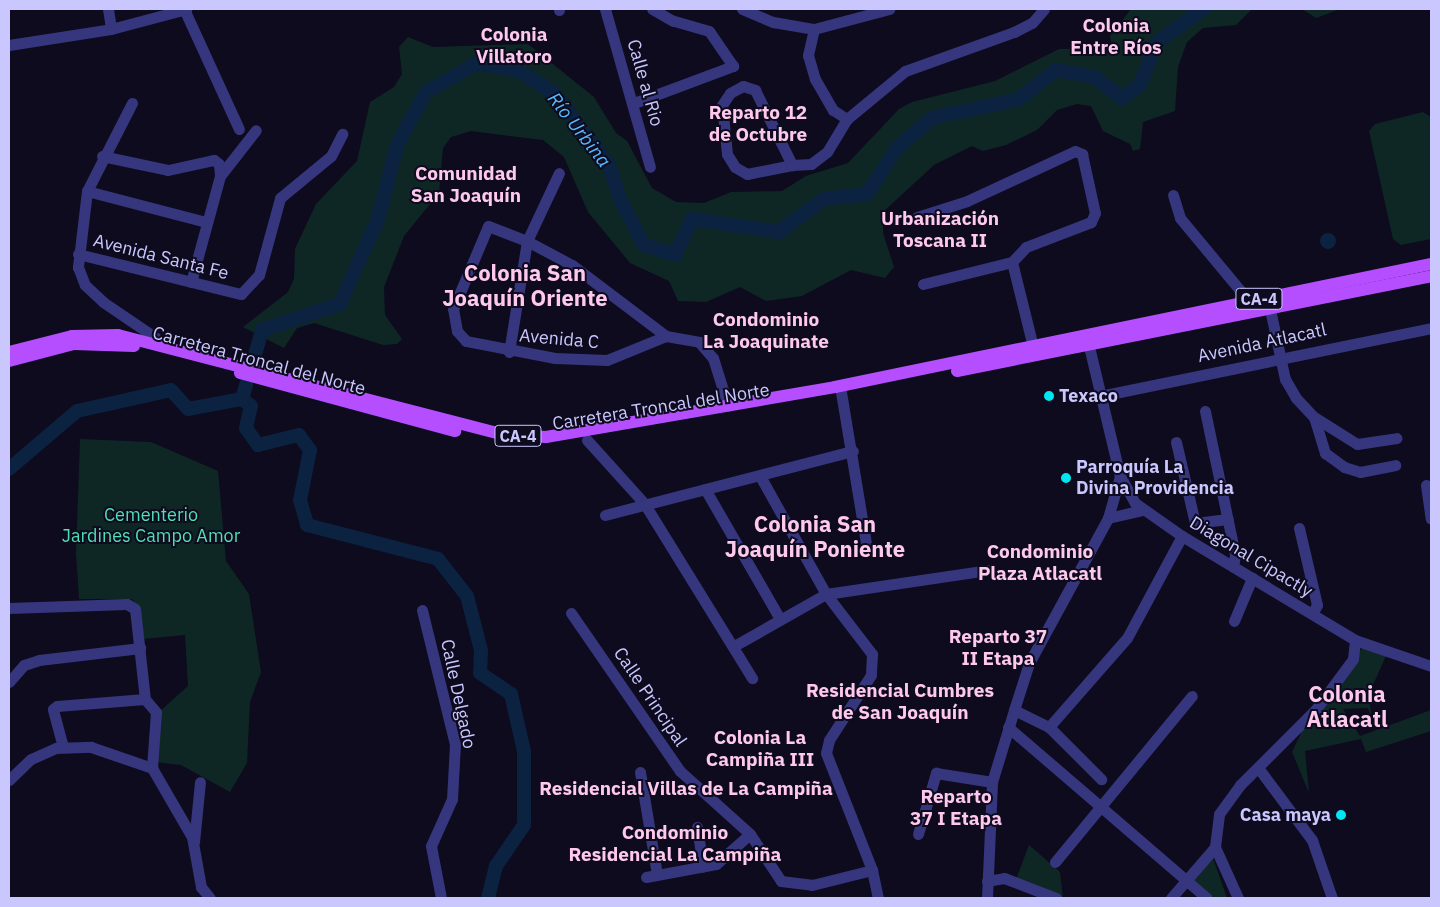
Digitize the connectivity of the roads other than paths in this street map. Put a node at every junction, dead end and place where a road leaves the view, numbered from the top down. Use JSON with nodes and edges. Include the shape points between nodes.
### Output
{"nodes":[{"id":1,"x":108,"y":9,"type":"edge"},
{"id":2,"x":185,"y":9,"type":"edge"},
{"id":3,"x":605,"y":9,"type":"edge"},
{"id":4,"x":652,"y":9,"type":"edge"},
{"id":5,"x":742,"y":9,"type":"edge"},
{"id":6,"x":889,"y":9,"type":"edge"},
{"id":7,"x":1044,"y":9,"type":"edge"},
{"id":8,"x":111,"y":29,"type":"junction"},
{"id":9,"x":814,"y":29,"type":"junction"},
{"id":10,"x":9,"y":45,"type":"edge"},
{"id":11,"x":132,"y":103,"type":"dead end"},
{"id":12,"x":634,"y":104,"type":"junction"},
{"id":13,"x":847,"y":119,"type":"junction"},
{"id":14,"x":239,"y":129,"type":"dead end"},
{"id":15,"x":256,"y":130,"type":"dead end"},
{"id":16,"x":342,"y":134,"type":"dead end"},
{"id":17,"x":102,"y":156,"type":"junction"},
{"id":18,"x":792,"y":165,"type":"junction"},
{"id":19,"x":650,"y":167,"type":"dead end"},
{"id":20,"x":559,"y":173,"type":"dead end"},
{"id":21,"x":220,"y":176,"type":"junction"},
{"id":22,"x":88,"y":191,"type":"junction"},
{"id":23,"x":1173,"y":195,"type":"dead end"},
{"id":24,"x":917,"y":218,"type":"dead end"},
{"id":25,"x":206,"y":222,"type":"junction"},
{"id":26,"x":528,"y":241,"type":"junction"},
{"id":27,"x":78,"y":254,"type":"junction"},
{"id":28,"x":1012,"y":262,"type":"junction"},
{"id":29,"x":1431,"y":264,"type":"edge"},
{"id":30,"x":1431,"y":276,"type":"edge"},
{"id":31,"x":191,"y":282,"type":"junction"},
{"id":32,"x":923,"y":284,"type":"dead end"},
{"id":33,"x":1249,"y":302,"type":"junction"},
{"id":34,"x":1268,"y":303,"type":"junction"},
{"id":35,"x":1431,"y":328,"type":"edge"},
{"id":36,"x":666,"y":336,"type":"junction"},
{"id":37,"x":1088,"y":341,"type":"junction"},
{"id":38,"x":168,"y":346,"type":"junction"},
{"id":39,"x":1033,"y":347,"type":"junction"},
{"id":40,"x":9,"y":352,"type":"edge"},
{"id":41,"x":509,"y":352,"type":"junction"},
{"id":42,"x":1279,"y":357,"type":"junction"},
{"id":43,"x":9,"y":361,"type":"edge"},
{"id":44,"x":840,"y":390,"type":"junction"},
{"id":45,"x":1100,"y":396,"type":"junction"},
{"id":46,"x":728,"y":406,"type":"junction"},
{"id":47,"x":1205,"y":411,"type":"dead end"},
{"id":48,"x":1314,"y":417,"type":"junction"},
{"id":49,"x":1397,"y":438,"type":"dead end"},
{"id":50,"x":588,"y":440,"type":"junction"},
{"id":51,"x":1176,"y":442,"type":"dead end"},
{"id":52,"x":853,"y":451,"type":"junction"},
{"id":53,"x":1395,"y":465,"type":"dead end"},
{"id":54,"x":760,"y":476,"type":"junction"},
{"id":55,"x":1120,"y":476,"type":"junction"},
{"id":56,"x":1426,"y":485,"type":"dead end"},
{"id":57,"x":705,"y":489,"type":"junction"},
{"id":58,"x":644,"y":503,"type":"junction"},
{"id":59,"x":1143,"y":510,"type":"junction"},
{"id":60,"x":1431,"y":514,"type":"edge"},
{"id":61,"x":604,"y":515,"type":"dead end"},
{"id":62,"x":1108,"y":518,"type":"junction"},
{"id":63,"x":1228,"y":519,"type":"junction"},
{"id":64,"x":1300,"y":528,"type":"dead end"},
{"id":65,"x":1182,"y":536,"type":"junction"},
{"id":66,"x":866,"y":543,"type":"dead end"},
{"id":67,"x":1233,"y":567,"type":"junction"},
{"id":68,"x":989,"y":570,"type":"dead end"},
{"id":69,"x":1252,"y":578,"type":"junction"},
{"id":70,"x":826,"y":594,"type":"junction"},
{"id":71,"x":9,"y":608,"type":"edge"},
{"id":72,"x":422,"y":610,"type":"dead end"},
{"id":73,"x":571,"y":613,"type":"dead end"},
{"id":74,"x":1312,"y":614,"type":"junction"},
{"id":75,"x":780,"y":618,"type":"junction"},
{"id":76,"x":1234,"y":622,"type":"dead end"},
{"id":77,"x":1355,"y":640,"type":"junction"},
{"id":78,"x":734,"y":646,"type":"junction"},
{"id":79,"x":140,"y":648,"type":"junction"},
{"id":80,"x":1431,"y":666,"type":"edge"},
{"id":81,"x":752,"y":678,"type":"dead end"},
{"id":82,"x":9,"y":682,"type":"edge"},
{"id":83,"x":1192,"y":696,"type":"dead end"},
{"id":84,"x":145,"y":699,"type":"junction"},
{"id":85,"x":1014,"y":710,"type":"junction"},
{"id":86,"x":1049,"y":727,"type":"junction"},
{"id":87,"x":1008,"y":728,"type":"junction"},
{"id":88,"x":63,"y":747,"type":"junction"},
{"id":89,"x":152,"y":768,"type":"junction"},
{"id":90,"x":1258,"y":769,"type":"junction"},
{"id":91,"x":640,"y":772,"type":"dead end"},
{"id":92,"x":1101,"y":779,"type":"dead end"},
{"id":93,"x":9,"y":780,"type":"edge"},
{"id":94,"x":200,"y":782,"type":"dead end"},
{"id":95,"x":992,"y":782,"type":"junction"},
{"id":96,"x":1100,"y":807,"type":"junction"},
{"id":97,"x":698,"y":827,"type":"dead end"},
{"id":98,"x":750,"y":834,"type":"junction"},
{"id":99,"x":918,"y":834,"type":"dead end"},
{"id":100,"x":194,"y":842,"type":"junction"},
{"id":101,"x":1215,"y":847,"type":"junction"},
{"id":102,"x":1055,"y":862,"type":"dead end"},
{"id":103,"x":703,"y":867,"type":"junction"},
{"id":104,"x":872,"y":870,"type":"junction"},
{"id":105,"x":987,"y":881,"type":"junction"},
{"id":106,"x":1186,"y":881,"type":"junction"},
{"id":107,"x":210,"y":898,"type":"edge"},
{"id":108,"x":441,"y":898,"type":"edge"},
{"id":109,"x":878,"y":898,"type":"edge"},
{"id":110,"x":987,"y":898,"type":"edge"},
{"id":111,"x":1056,"y":898,"type":"edge"},
{"id":112,"x":1171,"y":898,"type":"edge"},
{"id":113,"x":1206,"y":898,"type":"edge"},
{"id":114,"x":1238,"y":898,"type":"edge"},
{"id":115,"x":1332,"y":898,"type":"edge"}],
"edges":[{"from":1,"to":8,"type":"street"},
{"from":2,"to":8,"type":"street"},
{"from":2,"to":14,"type":"street"},
{"from":3,"to":12,"type":"street","name":"Calle al Rio"},
{"from":4,"to":12,"type":"street","via":[[673,21],[709,31],[733,66]]},
{"from":5,"to":9,"type":"street","via":[[773,22]]},
{"from":6,"to":9,"type":"street"},
{"from":7,"to":13,"type":"street","via":[[1032,23],[1014,32],[905,71]]},
{"from":8,"to":10,"type":"street"},
{"from":9,"to":13,"type":"street","via":[[808,55],[815,79],[833,110]]},
{"from":11,"to":17,"type":"street"},
{"from":12,"to":19,"type":"street","name":"Calle al Rio"},
{"from":13,"to":18,"type":"street","via":[[819,161]]},
{"from":15,"to":21,"type":"street"},
{"from":16,"to":31,"type":"street","name":"Avenida Santa Fe","via":[[331,156],[280,198],[259,275],[250,288],[236,295]]},
{"from":17,"to":21,"type":"street","via":[[168,170],[214,160]]},
{"from":17,"to":22,"type":"street"},
{"from":18,"to":18,"type":"street","via":[[747,174],[735,168],[727,154],[722,105],[730,93],[743,86],[755,90]]},
{"from":20,"to":26,"type":"street"},
{"from":21,"to":25,"type":"street"},
{"from":22,"to":25,"type":"street"},
{"from":22,"to":27,"type":"street"},
{"from":23,"to":33,"type":"street","via":[[1180,218]]},
{"from":24,"to":28,"type":"street","via":[[967,202],[1079,152],[1091,189],[1095,213],[1092,222],[1026,248]]},
{"from":25,"to":31,"type":"street"},
{"from":26,"to":36,"type":"street","via":[[572,265]]},
{"from":26,"to":41,"type":"street"},
{"from":26,"to":41,"type":"street","name":"Avenida C","via":[[488,226],[454,304],[454,324],[466,341]]},
{"from":27,"to":31,"type":"street","name":"Avenida Santa Fe"},
{"from":27,"to":38,"type":"street","via":[[78,271],[90,290]]},
{"from":28,"to":32,"type":"street"},
{"from":28,"to":39,"type":"street"},
{"from":29,"to":34,"type":"main road","number":"CA-4"},
{"from":30,"to":34,"type":"main road","number":"CA-4"},
{"from":33,"to":34,"type":"main road","number":"CA-4"},
{"from":33,"to":37,"type":"main road","number":"CA-4"},
{"from":34,"to":37,"type":"main road","number":"CA-4"},
{"from":34,"to":42,"type":"street"},
{"from":35,"to":42,"type":"street","name":"Avenida Atlacatl"},
{"from":36,"to":41,"type":"street","name":"Avenida C","via":[[600,361]]},
{"from":36,"to":46,"type":"street","via":[[689,338],[706,348],[718,370]]},
{"from":37,"to":39,"type":"main road","name":"Carretera Troncal del Norte","number":"CA-4"},
{"from":37,"to":44,"type":"main road","name":"Carretera Troncal del Norte","number":"CA-4"},
{"from":37,"to":45,"type":"street","name":"Diagonal Cipactly"},
{"from":38,"to":40,"type":"main road","name":"Carretera Troncal del Norte","number":"CA-4","via":[[118,335],[86,334]]},
{"from":38,"to":46,"type":"main road","name":"Carretera Troncal del Norte","number":"CA-4","via":[[501,434],[546,437]]},
{"from":39,"to":44,"type":"main road","name":"Carretera Troncal del Norte","number":"CA-4"},
{"from":42,"to":45,"type":"street","name":"Avenida Atlacatl"},
{"from":42,"to":48,"type":"street","via":[[1291,391]]},
{"from":43,"to":50,"type":"main road","name":"Carretera Troncal del Norte","number":"CA-4","via":[[62,346],[124,344],[469,435],[534,444]]},
{"from":44,"to":46,"type":"main road","name":"Carretera Troncal del Norte","number":"CA-4"},
{"from":44,"to":50,"type":"main road","name":"Carretera Troncal del Norte","number":"CA-4"},
{"from":44,"to":52,"type":"street"},
{"from":45,"to":55,"type":"street","name":"Diagonal Cipactly"},
{"from":47,"to":63,"type":"street"},
{"from":48,"to":49,"type":"street","via":[[1359,445]]},
{"from":48,"to":53,"type":"street","via":[[1325,453],[1344,467],[1360,472]]},
{"from":50,"to":58,"type":"street"},
{"from":51,"to":63,"type":"street","via":[[1195,523]]},
{"from":52,"to":54,"type":"street"},
{"from":52,"to":66,"type":"street"},
{"from":54,"to":57,"type":"street"},
{"from":54,"to":70,"type":"street"},
{"from":55,"to":59,"type":"street","name":"Diagonal Cipactly"},
{"from":55,"to":62,"type":"street"},
{"from":56,"to":60,"type":"street"},
{"from":57,"to":58,"type":"street"},
{"from":57,"to":75,"type":"street"},
{"from":58,"to":61,"type":"street"},
{"from":58,"to":78,"type":"street"},
{"from":59,"to":62,"type":"street"},
{"from":59,"to":65,"type":"street","name":"Diagonal Cipactly"},
{"from":62,"to":85,"type":"street","via":[[1029,663]]},
{"from":63,"to":67,"type":"street","via":[[1235,555]]},
{"from":64,"to":74,"type":"street","via":[[1316,605]]},
{"from":65,"to":67,"type":"street","name":"Diagonal Cipactly"},
{"from":65,"to":86,"type":"street","via":[[1127,638]]},
{"from":67,"to":69,"type":"street","name":"Diagonal Cipactly"},
{"from":68,"to":70,"type":"street"},
{"from":69,"to":74,"type":"street","name":"Diagonal Cipactly"},
{"from":69,"to":76,"type":"street"},
{"from":70,"to":75,"type":"street"},
{"from":70,"to":104,"type":"street","via":[[872,654],[871,675],[829,740],[826,753]]},
{"from":71,"to":79,"type":"street","via":[[127,604],[138,616]]},
{"from":72,"to":108,"type":"street","name":"Calle Delgado","via":[[455,744],[452,799],[431,846]]},
{"from":73,"to":98,"type":"street","name":"Calle Principal","via":[[683,776]]},
{"from":74,"to":77,"type":"street","name":"Diagonal Cipactly"},
{"from":75,"to":78,"type":"street"},
{"from":77,"to":80,"type":"street","name":"Diagonal Cipactly"},
{"from":77,"to":90,"type":"street","via":[[1353,659],[1321,702]]},
{"from":78,"to":81,"type":"street"},
{"from":79,"to":82,"type":"street","via":[[39,660],[24,665]]},
{"from":79,"to":84,"type":"street"},
{"from":83,"to":96,"type":"street"},
{"from":84,"to":88,"type":"street","via":[[57,706],[53,709]]},
{"from":84,"to":89,"type":"street","via":[[156,712]]},
{"from":85,"to":86,"type":"street"},
{"from":85,"to":87,"type":"street"},
{"from":86,"to":92,"type":"street"},
{"from":87,"to":95,"type":"street"},
{"from":87,"to":96,"type":"street"},
{"from":88,"to":89,"type":"street","via":[[91,747]]},
{"from":88,"to":93,"type":"street","via":[[31,760]]},
{"from":89,"to":100,"type":"street"},
{"from":90,"to":101,"type":"street","via":[[1224,802],[1215,828]]},
{"from":90,"to":115,"type":"street","via":[[1312,840]]},
{"from":91,"to":103,"type":"street","via":[[651,876]]},
{"from":94,"to":100,"type":"street"},
{"from":95,"to":99,"type":"street","via":[[936,773]]},
{"from":95,"to":105,"type":"street"},
{"from":96,"to":102,"type":"street"},
{"from":96,"to":106,"type":"street"},
{"from":97,"to":103,"type":"street"},
{"from":98,"to":103,"type":"street","via":[[716,864]]},
{"from":98,"to":104,"type":"street","name":"Calle Principal","via":[[785,884],[812,886]]},
{"from":100,"to":107,"type":"street","via":[[201,887]]},
{"from":101,"to":106,"type":"street"},
{"from":101,"to":114,"type":"street"},
{"from":104,"to":109,"type":"street"},
{"from":105,"to":110,"type":"street"},
{"from":105,"to":111,"type":"street","via":[[1004,878]]},
{"from":106,"to":112,"type":"street"},
{"from":106,"to":113,"type":"street"}]}
